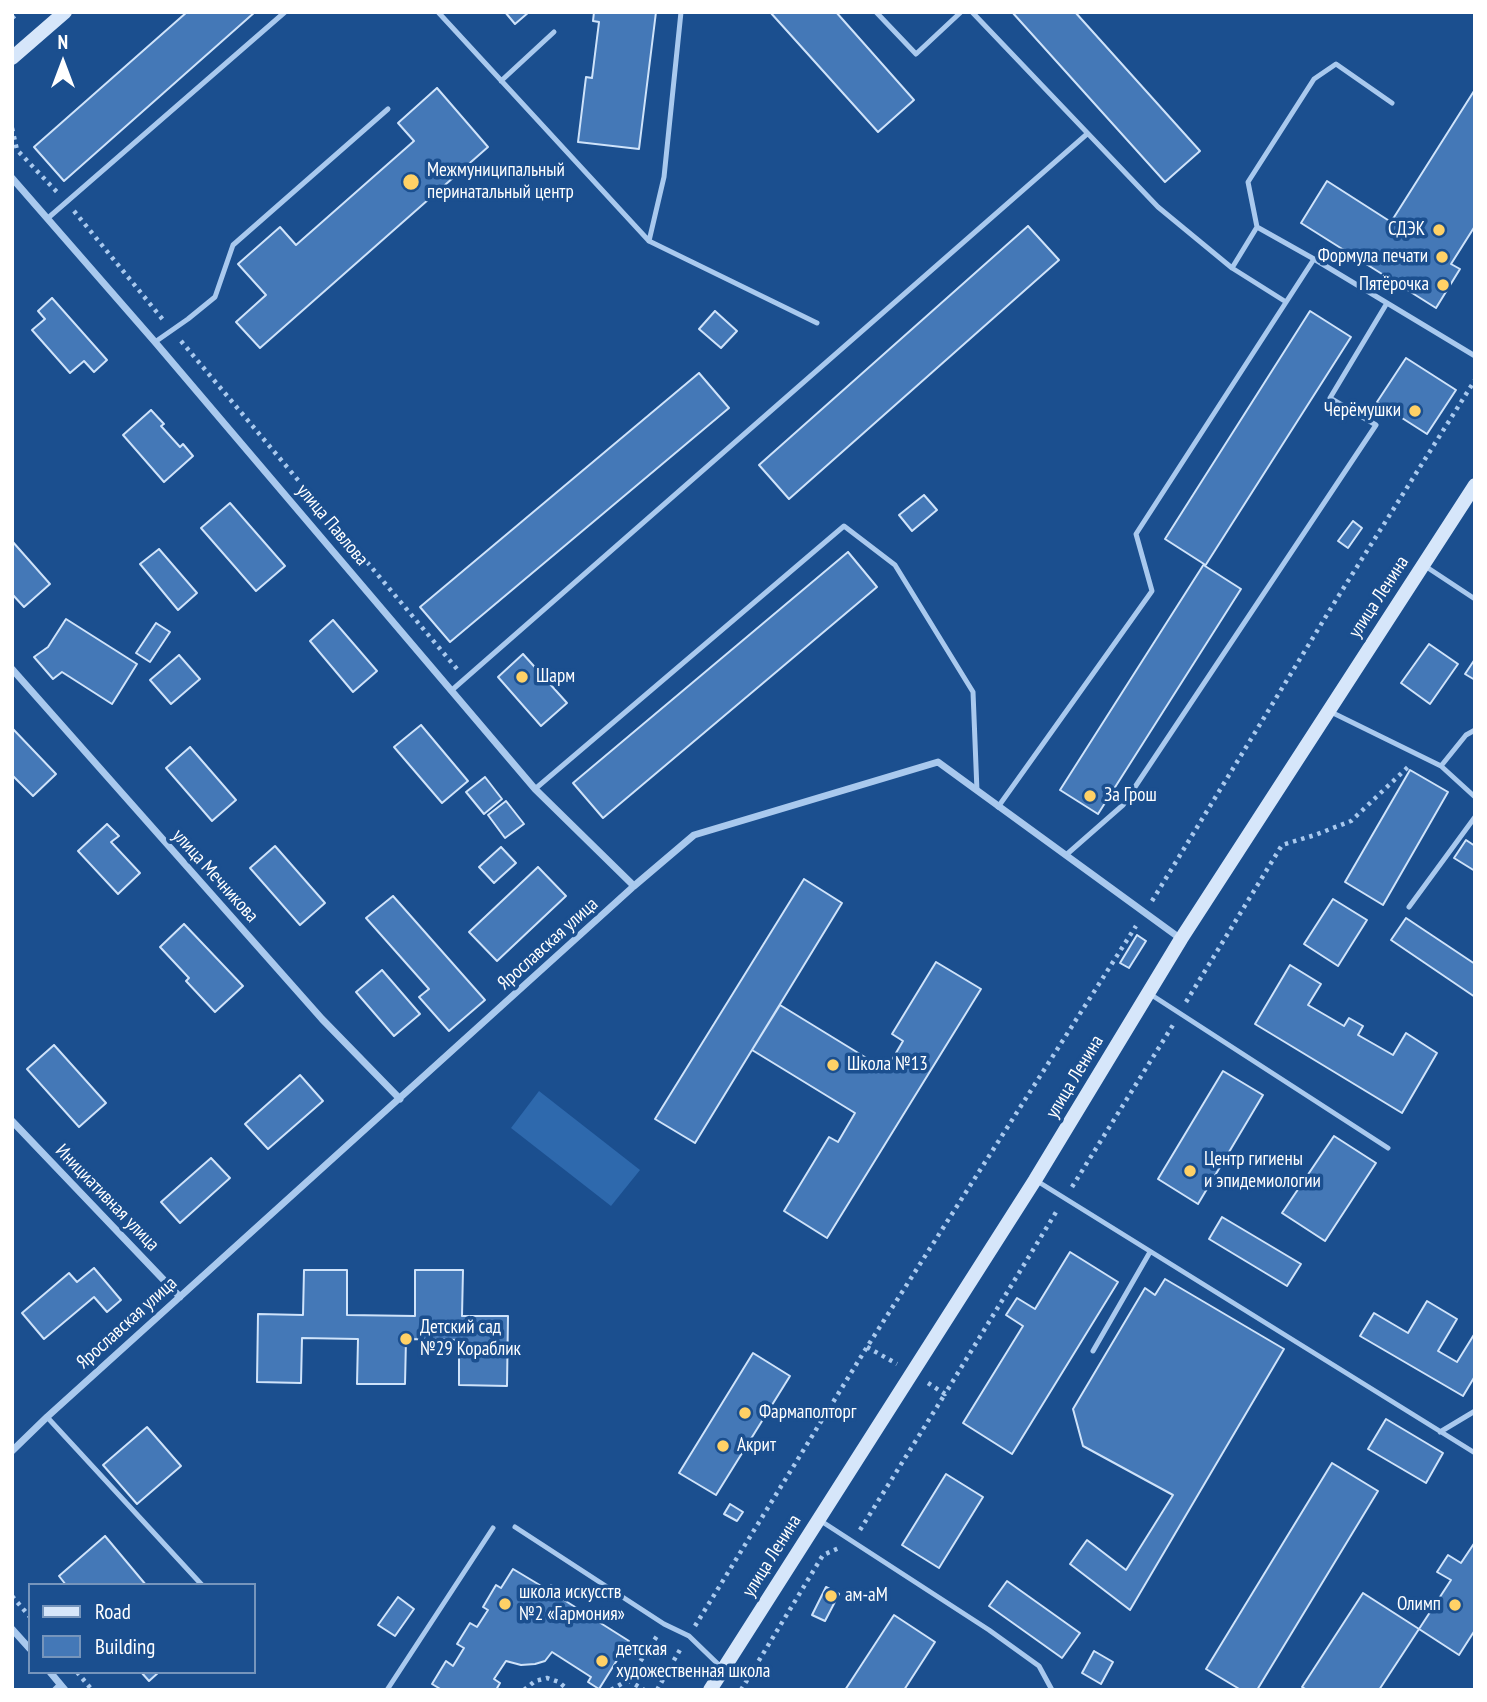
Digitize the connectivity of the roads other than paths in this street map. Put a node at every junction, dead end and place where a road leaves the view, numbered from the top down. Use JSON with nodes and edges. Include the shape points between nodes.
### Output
{"nodes":[{"id":1,"x":65,"y":12,"type":"edge"},
{"id":2,"x":285,"y":12,"type":"edge"},
{"id":3,"x":438,"y":12,"type":"edge"},
{"id":4,"x":681,"y":12,"type":"edge"},
{"id":5,"x":876,"y":12,"type":"edge"},
{"id":6,"x":961,"y":12,"type":"edge"},
{"id":7,"x":972,"y":12,"type":"edge"},
{"id":8,"x":555,"y":32,"type":"dead end"},
{"id":9,"x":12,"y":58,"type":"edge"},
{"id":10,"x":502,"y":81,"type":"junction"},
{"id":11,"x":1392,"y":103,"type":"dead end"},
{"id":12,"x":388,"y":109,"type":"dead end"},
{"id":13,"x":1087,"y":134,"type":"junction"},
{"id":14,"x":12,"y":178,"type":"edge"},
{"id":15,"x":48,"y":218,"type":"junction"},
{"id":16,"x":1256,"y":227,"type":"junction"},
{"id":17,"x":649,"y":241,"type":"junction"},
{"id":18,"x":1314,"y":259,"type":"junction"},
{"id":19,"x":1232,"y":268,"type":"junction"},
{"id":20,"x":1286,"y":302,"type":"junction"},
{"id":21,"x":1387,"y":303,"type":"junction"},
{"id":22,"x":817,"y":323,"type":"dead end"},
{"id":23,"x":155,"y":342,"type":"junction"},
{"id":24,"x":1475,"y":356,"type":"edge"},
{"id":25,"x":1475,"y":485,"type":"edge"},
{"id":26,"x":1423,"y":564,"type":"junction"},
{"id":27,"x":1475,"y":599,"type":"edge"},
{"id":28,"x":12,"y":669,"type":"edge"},
{"id":29,"x":452,"y":690,"type":"junction"},
{"id":30,"x":1329,"y":710,"type":"junction"},
{"id":31,"x":1475,"y":730,"type":"edge"},
{"id":32,"x":1441,"y":766,"type":"junction"},
{"id":33,"x":535,"y":789,"type":"junction"},
{"id":34,"x":977,"y":792,"type":"junction"},
{"id":35,"x":1475,"y":797,"type":"edge"},
{"id":36,"x":998,"y":807,"type":"junction"},
{"id":37,"x":1475,"y":817,"type":"edge"},
{"id":38,"x":1066,"y":855,"type":"junction"},
{"id":39,"x":634,"y":886,"type":"junction"},
{"id":40,"x":1409,"y":907,"type":"dead end"},
{"id":41,"x":1181,"y":939,"type":"junction"},
{"id":42,"x":1148,"y":993,"type":"junction"},
{"id":43,"x":400,"y":1099,"type":"junction"},
{"id":44,"x":12,"y":1121,"type":"edge"},
{"id":45,"x":1388,"y":1148,"type":"dead end"},
{"id":46,"x":1035,"y":1180,"type":"junction"},
{"id":47,"x":1150,"y":1252,"type":"junction"},
{"id":48,"x":180,"y":1297,"type":"junction"},
{"id":49,"x":1093,"y":1351,"type":"dead end"},
{"id":50,"x":1475,"y":1412,"type":"edge"},
{"id":51,"x":47,"y":1417,"type":"junction"},
{"id":52,"x":1440,"y":1433,"type":"junction"},
{"id":53,"x":12,"y":1451,"type":"edge"},
{"id":54,"x":1475,"y":1453,"type":"edge"},
{"id":55,"x":818,"y":1519,"type":"junction"},
{"id":56,"x":515,"y":1527,"type":"dead end"},
{"id":57,"x":493,"y":1528,"type":"dead end"},
{"id":58,"x":200,"y":1583,"type":"edge"},
{"id":59,"x":12,"y":1629,"type":"edge"},
{"id":60,"x":28,"y":1647,"type":"edge"},
{"id":61,"x":723,"y":1669,"type":"junction"},
{"id":62,"x":387,"y":1690,"type":"edge"},
{"id":63,"x":710,"y":1690,"type":"edge"},
{"id":64,"x":1052,"y":1690,"type":"edge"}],
"edges":[{"from":1,"to":9,"type":"street"},
{"from":2,"to":15,"type":"lane"},
{"from":3,"to":10,"type":"lane"},
{"from":4,"to":17,"type":"lane","via":[[664,177]]},
{"from":5,"to":6,"type":"lane","via":[[916,54]]},
{"from":7,"to":13,"type":"lane"},
{"from":8,"to":10,"type":"lane"},
{"from":10,"to":17,"type":"lane"},
{"from":11,"to":16,"type":"lane","via":[[1336,64],[1314,79],[1248,182]]},
{"from":12,"to":23,"type":"lane","via":[[233,245],[215,297]]},
{"from":13,"to":19,"type":"lane","via":[[1158,207]]},
{"from":13,"to":29,"type":"lane"},
{"from":14,"to":15,"type":"street","name":"улица Павлова"},
{"from":15,"to":23,"type":"street","name":"улица Павлова"},
{"from":16,"to":18,"type":"lane"},
{"from":16,"to":19,"type":"lane"},
{"from":17,"to":22,"type":"lane"},
{"from":18,"to":20,"type":"lane"},
{"from":18,"to":21,"type":"lane"},
{"from":19,"to":20,"type":"lane"},
{"from":20,"to":36,"type":"lane","via":[[1136,534],[1152,591]]},
{"from":21,"to":24,"type":"lane"},
{"from":21,"to":38,"type":"lane","via":[[1330,398],[1376,425],[1123,804]]},
{"from":23,"to":29,"type":"street","name":"улица Павлова"},
{"from":25,"to":26,"type":"street","name":"улица Ленина"},
{"from":26,"to":27,"type":"lane"},
{"from":26,"to":30,"type":"street","name":"улица Ленина"},
{"from":28,"to":43,"type":"street","name":"улица Мечникова","via":[[321,1019]]},
{"from":29,"to":33,"type":"street","name":"улица Павлова"},
{"from":30,"to":32,"type":"lane"},
{"from":30,"to":41,"type":"street","name":"улица Ленина"},
{"from":31,"to":32,"type":"lane"},
{"from":32,"to":35,"type":"lane"},
{"from":33,"to":34,"type":"lane","via":[[844,526],[895,565],[973,692]]},
{"from":33,"to":39,"type":"street","name":"улица Павлова"},
{"from":34,"to":36,"type":"street","name":"Ярославская улица"},
{"from":34,"to":39,"type":"street","name":"Ярославская улица","via":[[938,762],[694,835]]},
{"from":36,"to":38,"type":"street","name":"Ярославская улица"},
{"from":37,"to":40,"type":"lane"},
{"from":38,"to":41,"type":"street","name":"Ярославская улица"},
{"from":39,"to":43,"type":"street","name":"Ярославская улица"},
{"from":41,"to":42,"type":"street","name":"улица Ленина"},
{"from":42,"to":45,"type":"lane"},
{"from":42,"to":46,"type":"street","name":"улица Ленина"},
{"from":43,"to":48,"type":"street","name":"Ярославская улица"},
{"from":44,"to":48,"type":"street","name":"Инициативная улица"},
{"from":46,"to":47,"type":"lane"},
{"from":46,"to":55,"type":"street","name":"улица Ленина"},
{"from":47,"to":49,"type":"lane"},
{"from":47,"to":52,"type":"lane"},
{"from":48,"to":51,"type":"street","name":"Ярославская улица"},
{"from":50,"to":52,"type":"lane"},
{"from":51,"to":53,"type":"street","name":"Ярославская улица"},
{"from":51,"to":58,"type":"lane"},
{"from":52,"to":54,"type":"lane"},
{"from":55,"to":61,"type":"street","name":"улица Ленина"},
{"from":55,"to":64,"type":"lane","via":[[1039,1665]]},
{"from":56,"to":61,"type":"lane","via":[[689,1636]]},
{"from":57,"to":62,"type":"lane"},
{"from":59,"to":60,"type":"street"},
{"from":61,"to":63,"type":"street","name":"улица Ленина"}]}
